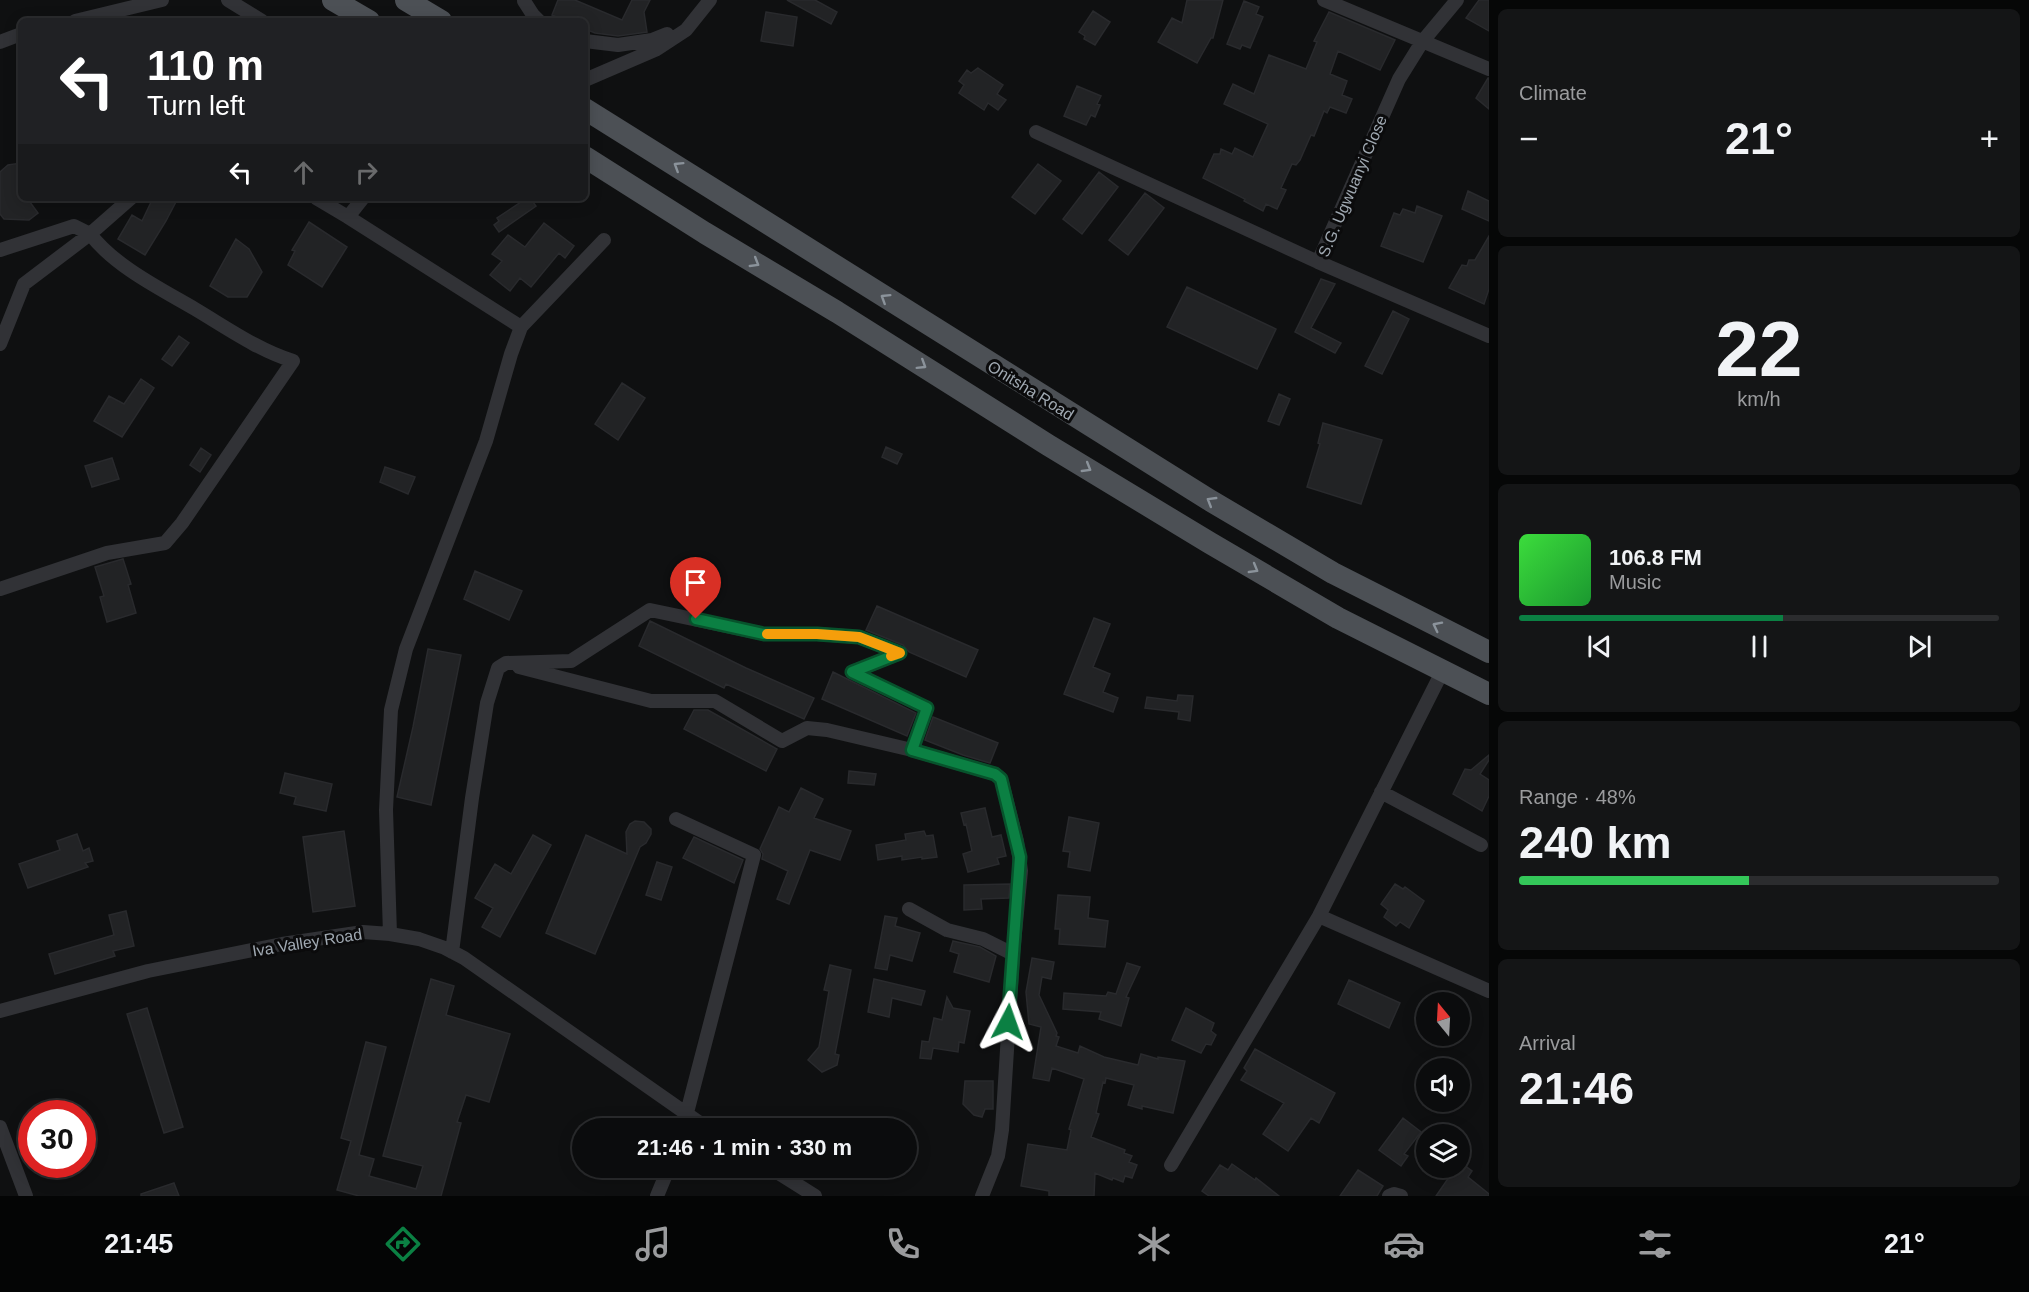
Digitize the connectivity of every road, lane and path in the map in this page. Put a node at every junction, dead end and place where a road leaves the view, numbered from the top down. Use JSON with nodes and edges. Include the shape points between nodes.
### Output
{"nodes":[{"id":1,"x":162,"y":0,"type":"edge"},
{"id":2,"x":228,"y":0,"type":"edge"},
{"id":3,"x":333,"y":0,"type":"edge"},
{"id":4,"x":406,"y":0,"type":"edge"},
{"id":5,"x":523,"y":0,"type":"edge"},
{"id":6,"x":710,"y":0,"type":"edge"},
{"id":7,"x":1324,"y":0,"type":"edge"},
{"id":8,"x":1457,"y":0,"type":"edge"},
{"id":9,"x":87,"y":18,"type":"edge"},
{"id":10,"x":257,"y":18,"type":"edge"},
{"id":11,"x":364,"y":18,"type":"edge"},
{"id":12,"x":436,"y":18,"type":"edge"},
{"id":13,"x":536,"y":18,"type":"edge"},
{"id":14,"x":686,"y":30,"type":"junction"},
{"id":15,"x":18,"y":35,"type":"edge"},
{"id":16,"x":588,"y":41,"type":"edge"},
{"id":17,"x":0,"y":42,"type":"edge"},
{"id":18,"x":1422,"y":42,"type":"junction"},
{"id":19,"x":1489,"y":69,"type":"edge"},
{"id":20,"x":588,"y":79,"type":"edge"},
{"id":21,"x":588,"y":111,"type":"edge"},
{"id":22,"x":1035,"y":132,"type":"dead end"},
{"id":23,"x":588,"y":159,"type":"edge"},
{"id":24,"x":128,"y":201,"type":"edge"},
{"id":25,"x":321,"y":201,"type":"edge"},
{"id":26,"x":361,"y":201,"type":"edge"},
{"id":27,"x":348,"y":217,"type":"junction"},
{"id":28,"x":90,"y":234,"type":"junction"},
{"id":29,"x":604,"y":240,"type":"dead end"},
{"id":30,"x":0,"y":249,"type":"edge"},
{"id":31,"x":1318,"y":262,"type":"junction"},
{"id":32,"x":521,"y":327,"type":"junction"},
{"id":33,"x":1489,"y":336,"type":"edge"},
{"id":34,"x":0,"y":344,"type":"edge"},
{"id":35,"x":0,"y":589,"type":"edge"},
{"id":36,"x":1489,"y":652,"type":"edge"},
{"id":37,"x":506,"y":663,"type":"junction"},
{"id":38,"x":1442,"y":672,"type":"junction"},
{"id":39,"x":1489,"y":694,"type":"edge"},
{"id":40,"x":912,"y":750,"type":"junction"},
{"id":41,"x":1381,"y":792,"type":"junction"},
{"id":42,"x":676,"y":819,"type":"dead end"},
{"id":43,"x":1481,"y":845,"type":"dead end"},
{"id":44,"x":909,"y":909,"type":"dead end"},
{"id":45,"x":1319,"y":916,"type":"junction"},
{"id":46,"x":390,"y":934,"type":"junction"},
{"id":47,"x":452,"y":952,"type":"junction"},
{"id":48,"x":1013,"y":954,"type":"junction"},
{"id":49,"x":1489,"y":991,"type":"edge"},
{"id":50,"x":0,"y":1011,"type":"edge"},
{"id":51,"x":681,"y":1118,"type":"edge"},
{"id":52,"x":687,"y":1118,"type":"edge"},
{"id":53,"x":0,"y":1126,"type":"edge"},
{"id":54,"x":1172,"y":1165,"type":"dead end"},
{"id":55,"x":664,"y":1178,"type":"edge"},
{"id":56,"x":786,"y":1178,"type":"edge"},
{"id":57,"x":26,"y":1196,"type":"edge"},
{"id":58,"x":657,"y":1196,"type":"edge"},
{"id":59,"x":815,"y":1196,"type":"edge"},
{"id":60,"x":982,"y":1196,"type":"edge"},
{"id":61,"x":1389,"y":1196,"type":"edge"},
{"id":62,"x":1401,"y":1196,"type":"edge"}],
"edges":[{"from":1,"to":9,"type":"street"},
{"from":2,"to":10,"type":"street"},
{"from":3,"to":11,"type":"main road"},
{"from":4,"to":12,"type":"main road"},
{"from":5,"to":13,"type":"street"},
{"from":6,"to":14,"type":"street"},
{"from":7,"to":18,"type":"street"},
{"from":8,"to":18,"type":"street","name":"S.G. Ugwuanyi Close"},
{"from":14,"to":16,"type":"street","via":[[638,43]]},
{"from":14,"to":20,"type":"street","via":[[657,48]]},
{"from":15,"to":17,"type":"street"},
{"from":18,"to":19,"type":"street"},
{"from":18,"to":31,"type":"street","name":"S.G. Ugwuanyi Close","via":[[1399,79]]},
{"from":36,"to":21,"type":"main road","name":"Onitsha Road","one_way":true,"via":[[1334,573],[1210,501]]},
{"from":22,"to":31,"type":"street"},
{"from":23,"to":38,"type":"main road","one_way":true,"via":[[1220,549],[1338,618]]},
{"from":24,"to":28,"type":"street"},
{"from":25,"to":27,"type":"street"},
{"from":26,"to":27,"type":"street"},
{"from":27,"to":32,"type":"street"},
{"from":28,"to":30,"type":"street","via":[[74,226]]},
{"from":28,"to":34,"type":"street","via":[[24,284]]},
{"from":28,"to":35,"type":"street","via":[[139,276],[268,353],[293,361],[165,543],[107,553]]},
{"from":29,"to":32,"type":"street"},
{"from":31,"to":33,"type":"street","name":"S.G. Ugwuanyi Close"},
{"from":32,"to":46,"type":"street","via":[[486,441],[406,649],[391,710],[386,810]]},
{"from":37,"to":40,"type":"street","via":[[651,701],[715,701],[782,741],[807,728]]},
{"from":37,"to":40,"type":"street","via":[[571,661],[650,610],[764,634],[859,637],[900,653],[852,672],[927,708]]},
{"from":37,"to":47,"type":"street","via":[[498,668],[487,703]]},
{"from":38,"to":39,"type":"main road"},
{"from":38,"to":41,"type":"street"},
{"from":40,"to":48,"type":"street","via":[[1001,779],[1020,857]]},
{"from":41,"to":43,"type":"street"},
{"from":41,"to":45,"type":"street"},
{"from":42,"to":52,"type":"street","via":[[754,855]]},
{"from":44,"to":48,"type":"street","via":[[947,930],[983,939]]},
{"from":45,"to":49,"type":"street"},
{"from":45,"to":54,"type":"street"},
{"from":46,"to":47,"type":"street","name":"Iva Valley Road","via":[[419,939]]},
{"from":46,"to":50,"type":"street","name":"Iva Valley Road","via":[[363,932],[282,944],[148,971]]},
{"from":47,"to":51,"type":"street","name":"Iva Valley Road"},
{"from":48,"to":60,"type":"street","via":[[1002,1130],[998,1156]]},
{"from":53,"to":57,"type":"street"},
{"from":55,"to":58,"type":"street"},
{"from":56,"to":59,"type":"street"},
{"from":61,"to":62,"type":"street"}]}
